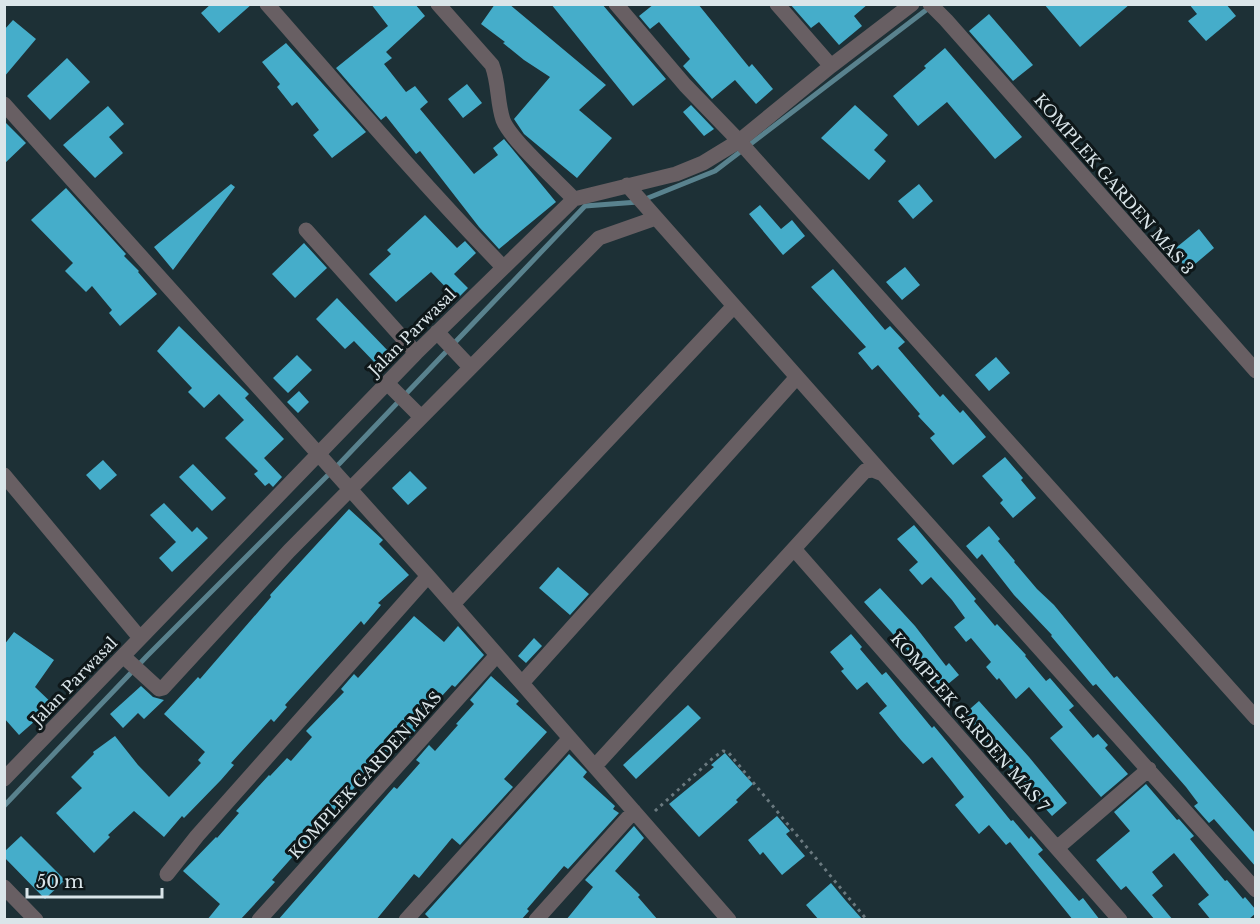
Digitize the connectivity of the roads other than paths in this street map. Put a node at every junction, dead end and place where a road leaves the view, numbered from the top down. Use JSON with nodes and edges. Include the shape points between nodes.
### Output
{"nodes":[{"id":1,"x":267,"y":4,"type":"edge"},
{"id":2,"x":438,"y":4,"type":"edge"},
{"id":3,"x":616,"y":4,"type":"edge"},
{"id":4,"x":777,"y":4,"type":"edge"},
{"id":5,"x":912,"y":4,"type":"edge"},
{"id":6,"x":930,"y":4,"type":"edge"},
{"id":7,"x":831,"y":66,"type":"junction"},
{"id":8,"x":4,"y":104,"type":"edge"},
{"id":9,"x":741,"y":144,"type":"junction"},
{"id":10,"x":627,"y":185,"type":"junction"},
{"id":11,"x":574,"y":199,"type":"junction"},
{"id":12,"x":656,"y":218,"type":"junction"},
{"id":13,"x":306,"y":230,"type":"dead end"},
{"id":14,"x":503,"y":267,"type":"junction"},
{"id":15,"x":734,"y":306,"type":"junction"},
{"id":16,"x":441,"y":336,"type":"junction"},
{"id":17,"x":416,"y":353,"type":"junction"},
{"id":18,"x":465,"y":362,"type":"junction"},
{"id":19,"x":1256,"y":371,"type":"edge"},
{"id":20,"x":797,"y":377,"type":"junction"},
{"id":21,"x":392,"y":387,"type":"junction"},
{"id":22,"x":421,"y":417,"type":"junction"},
{"id":23,"x":322,"y":459,"type":"junction"},
{"id":24,"x":883,"y":474,"type":"junction"},
{"id":25,"x":4,"y":475,"type":"edge"},
{"id":26,"x":345,"y":484,"type":"junction"},
{"id":27,"x":794,"y":549,"type":"junction"},
{"id":28,"x":428,"y":576,"type":"junction"},
{"id":29,"x":453,"y":604,"type":"junction"},
{"id":30,"x":140,"y":638,"type":"junction"},
{"id":31,"x":497,"y":655,"type":"junction"},
{"id":32,"x":126,"y":659,"type":"junction"},
{"id":33,"x":522,"y":683,"type":"junction"},
{"id":34,"x":1256,"y":718,"type":"edge"},
{"id":35,"x":570,"y":738,"type":"junction"},
{"id":36,"x":595,"y":766,"type":"junction"},
{"id":37,"x":1149,"y":769,"type":"junction"},
{"id":38,"x":6,"y":775,"type":"edge"},
{"id":39,"x":639,"y":816,"type":"junction"},
{"id":40,"x":1057,"y":848,"type":"junction"},
{"id":41,"x":167,"y":874,"type":"dead end"},
{"id":42,"x":4,"y":887,"type":"edge"},
{"id":43,"x":1256,"y":890,"type":"edge"},
{"id":44,"x":536,"y":919,"type":"edge"},
{"id":45,"x":36,"y":920,"type":"edge"},
{"id":46,"x":259,"y":920,"type":"edge"},
{"id":47,"x":406,"y":920,"type":"edge"},
{"id":48,"x":729,"y":920,"type":"edge"},
{"id":49,"x":1120,"y":920,"type":"edge"}],
"edges":[{"from":1,"to":14,"type":"street","via":[[401,158]]},
{"from":2,"to":11,"type":"street","via":[[492,65],[503,120],[511,134]]},
{"from":3,"to":9,"type":"street"},
{"from":4,"to":7,"type":"street"},
{"from":5,"to":7,"type":"street","name":"Jalan Parwasal"},
{"from":6,"to":19,"type":"street","name":"KOMPLEK GARDEN MAS 3"},
{"from":7,"to":9,"type":"street","name":"Jalan Parwasal"},
{"from":8,"to":23,"type":"street"},
{"from":9,"to":10,"type":"street","name":"Jalan Parwasal","via":[[687,170]]},
{"from":9,"to":34,"type":"street"},
{"from":10,"to":11,"type":"street","name":"Jalan Parwasal"},
{"from":10,"to":12,"type":"street"},
{"from":11,"to":14,"type":"street","name":"Jalan Parwasal"},
{"from":12,"to":15,"type":"street"},
{"from":12,"to":18,"type":"street","via":[[599,238]]},
{"from":13,"to":17,"type":"street"},
{"from":14,"to":16,"type":"street","name":"Jalan Parwasal"},
{"from":15,"to":20,"type":"street"},
{"from":15,"to":29,"type":"street"},
{"from":16,"to":17,"type":"street","name":"Jalan Parwasal"},
{"from":16,"to":18,"type":"street"},
{"from":17,"to":21,"type":"street","name":"Jalan Parwasal"},
{"from":18,"to":22,"type":"street"},
{"from":20,"to":24,"type":"street"},
{"from":20,"to":33,"type":"street"},
{"from":21,"to":22,"type":"street"},
{"from":21,"to":23,"type":"street","name":"Jalan Parwasal"},
{"from":22,"to":26,"type":"street"},
{"from":23,"to":26,"type":"street"},
{"from":23,"to":30,"type":"street","name":"Jalan Parwasal"},
{"from":24,"to":27,"type":"street","via":[[865,471]]},
{"from":24,"to":37,"type":"street"},
{"from":25,"to":30,"type":"street"},
{"from":26,"to":28,"type":"street"},
{"from":26,"to":32,"type":"street","via":[[168,683],[159,689]]},
{"from":27,"to":36,"type":"street"},
{"from":27,"to":40,"type":"street","name":"KOMPLEK GARDEN MAS 7"},
{"from":28,"to":29,"type":"street"},
{"from":28,"to":41,"type":"street"},
{"from":29,"to":31,"type":"street"},
{"from":30,"to":32,"type":"street","name":"Jalan Parwasal"},
{"from":31,"to":33,"type":"street"},
{"from":31,"to":46,"type":"street","name":"KOMPLEK GARDEN MAS"},
{"from":32,"to":38,"type":"street","name":"Jalan Parwasal"},
{"from":33,"to":35,"type":"street"},
{"from":35,"to":36,"type":"street"},
{"from":35,"to":47,"type":"street"},
{"from":36,"to":39,"type":"street"},
{"from":37,"to":40,"type":"street"},
{"from":37,"to":43,"type":"street"},
{"from":39,"to":44,"type":"street"},
{"from":39,"to":48,"type":"street"},
{"from":40,"to":49,"type":"street","name":"KOMPLEK GARDEN MAS 7"},
{"from":42,"to":45,"type":"street"}]}
